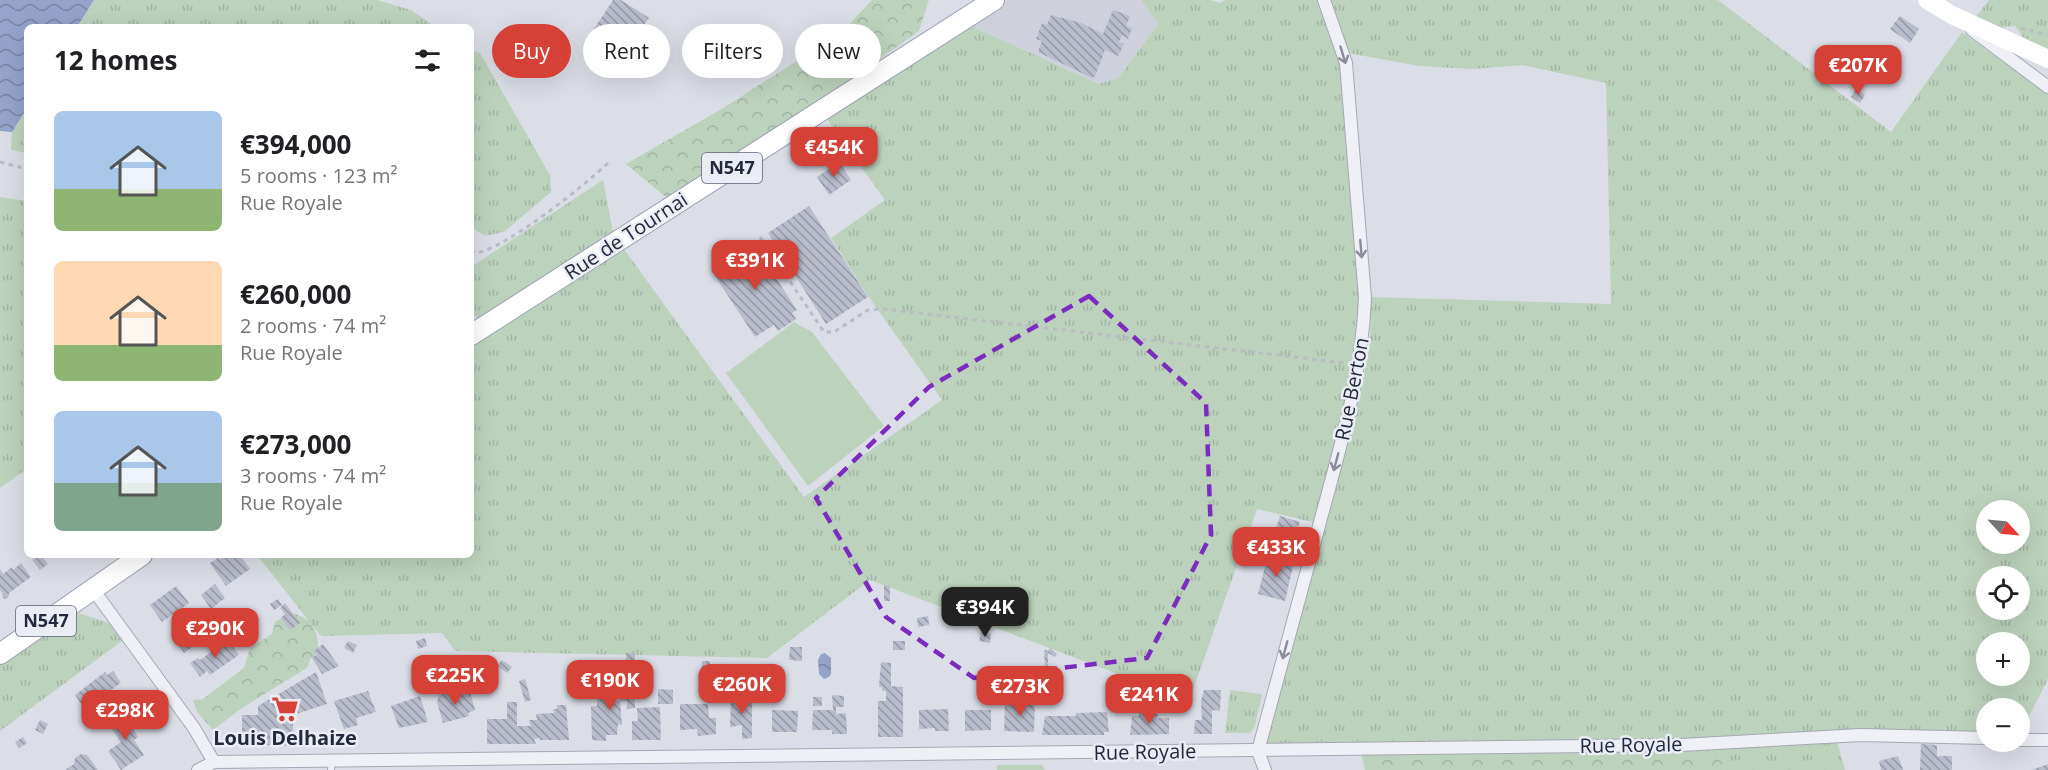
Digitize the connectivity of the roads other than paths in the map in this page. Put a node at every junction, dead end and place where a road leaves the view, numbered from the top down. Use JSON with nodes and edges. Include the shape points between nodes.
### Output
{"nodes":[{"id":1,"x":994,"y":0,"type":"edge"},
{"id":2,"x":1324,"y":0,"type":"edge"},
{"id":3,"x":1927,"y":0,"type":"edge"},
{"id":4,"x":1953,"y":15,"type":"junction"},
{"id":5,"x":2048,"y":59,"type":"edge"},
{"id":6,"x":2048,"y":87,"type":"edge"},
{"id":7,"x":474,"y":333,"type":"edge"},
{"id":8,"x":137,"y":558,"type":"edge"},
{"id":9,"x":92,"y":588,"type":"junction"},
{"id":10,"x":0,"y":654,"type":"edge"},
{"id":11,"x":1976,"y":738,"type":"edge"},
{"id":12,"x":2030,"y":740,"type":"edge"},
{"id":13,"x":2048,"y":740,"type":"edge"},
{"id":14,"x":1258,"y":751,"type":"junction"},
{"id":15,"x":331,"y":765,"type":"edge"},
{"id":16,"x":214,"y":766,"type":"edge"},
{"id":17,"x":198,"y":770,"type":"edge"},
{"id":18,"x":1265,"y":770,"type":"edge"}],
"edges":[{"from":1,"to":7,"type":"main road","name":"Rue de Tournai","number":"N547"},
{"from":2,"to":14,"type":"street","name":"Rue Berton","one_way":true,"via":[[1346,63],[1365,298],[1364,332],[1338,456]]},
{"from":3,"to":4,"type":"street"},
{"from":4,"to":5,"type":"street"},
{"from":4,"to":6,"type":"street"},
{"from":8,"to":9,"type":"main road","number":"N547"},
{"from":9,"to":10,"type":"main road","number":"N547"},
{"from":9,"to":16,"type":"street","via":[[194,728]]},
{"from":11,"to":14,"type":"street","name":"Rue Royale","via":[[1861,735],[1681,745]]},
{"from":12,"to":13,"type":"street"},
{"from":14,"to":15,"type":"street","name":"Rue Royale"},
{"from":14,"to":18,"type":"street"},
{"from":15,"to":16,"type":"street","name":"Rue Royale"},
{"from":16,"to":17,"type":"street","name":"Rue Royale"}]}
